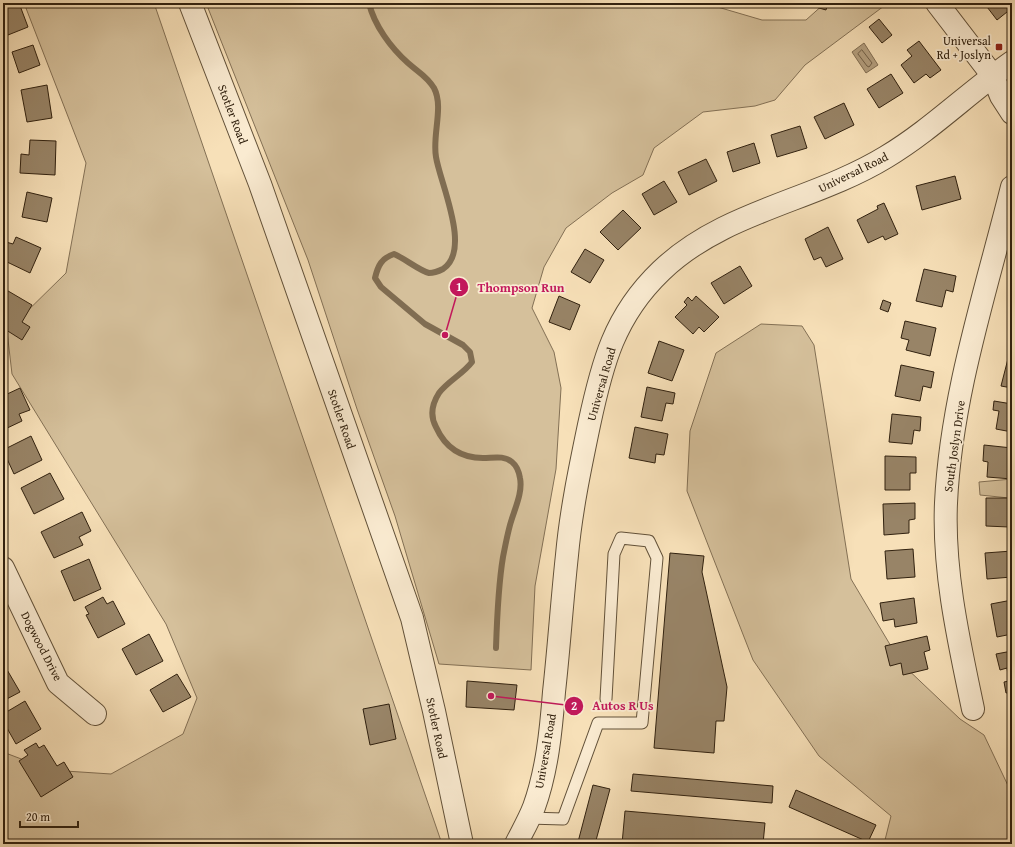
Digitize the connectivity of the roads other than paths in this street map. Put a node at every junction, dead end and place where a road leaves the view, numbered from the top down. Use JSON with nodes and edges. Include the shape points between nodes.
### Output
{"nodes":[{"id":1,"x":190,"y":3,"type":"edge"},
{"id":2,"x":937,"y":3,"type":"edge"},
{"id":3,"x":1012,"y":62,"type":"edge"},
{"id":4,"x":993,"y":76,"type":"junction"},
{"id":5,"x":1012,"y":113,"type":"edge"},
{"id":6,"x":1012,"y":187,"type":"edge"},
{"id":7,"x":3,"y":568,"type":"edge"},
{"id":8,"x":606,"y":699,"type":"dead end"},
{"id":9,"x":973,"y":710,"type":"dead end"},
{"id":10,"x":95,"y":714,"type":"dead end"},
{"id":11,"x":528,"y":818,"type":"junction"},
{"id":12,"x":462,"y":844,"type":"edge"},
{"id":13,"x":516,"y":844,"type":"edge"}],
"edges":[{"from":1,"to":12,"type":"street","name":"Stotler Road","via":[[260,184],[412,618]]},
{"from":2,"to":4,"type":"street"},
{"from":3,"to":4,"type":"street","name":"Universal Road"},
{"from":4,"to":5,"type":"street","via":[[1001,96]]},
{"from":4,"to":11,"type":"street","name":"Universal Road","via":[[939,120],[887,157],[846,178],[724,227],[690,247],[639,293],[623,318],[606,357],[576,487],[567,554],[551,728],[544,773]]},
{"from":6,"to":9,"type":"street","name":"South Joslyn Drive","via":[[956,413],[946,504],[948,565],[957,629]]},
{"from":7,"to":10,"type":"street","name":"Dogwood Drive","via":[[58,683]]},
{"from":8,"to":11,"type":"lane","via":[[614,554],[621,538],[649,540],[657,558],[642,723],[598,722],[563,819]]},
{"from":11,"to":13,"type":"street","name":"Universal Road"}]}
